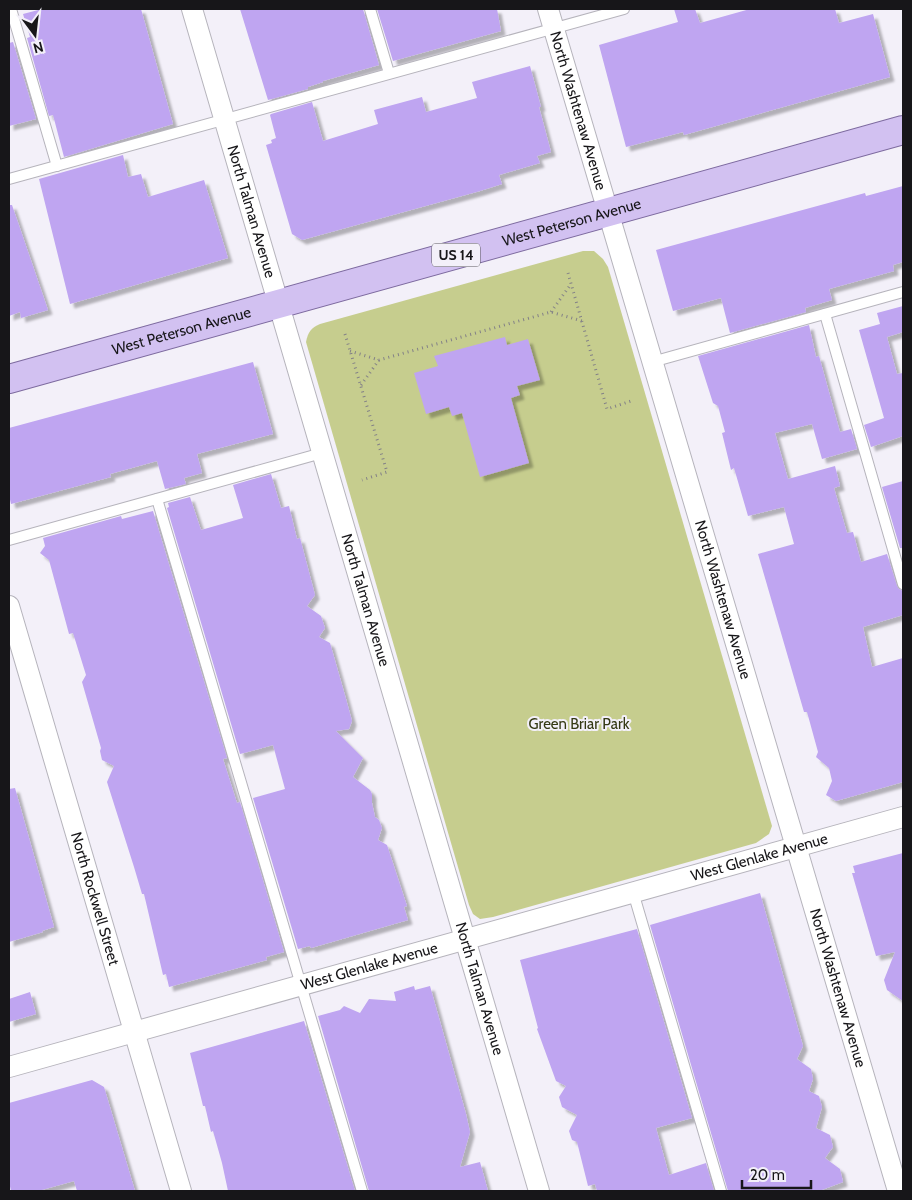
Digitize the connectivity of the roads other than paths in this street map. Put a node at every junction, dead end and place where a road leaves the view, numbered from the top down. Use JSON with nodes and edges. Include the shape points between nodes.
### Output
{"nodes":[{"id":1,"x":11,"y":9,"type":"edge"},
{"id":2,"x":192,"y":9,"type":"edge"},
{"id":3,"x":370,"y":9,"type":"edge"},
{"id":4,"x":548,"y":9,"type":"edge"},
{"id":5,"x":624,"y":9,"type":"edge"},
{"id":6,"x":554,"y":28,"type":"junction"},
{"id":7,"x":389,"y":73,"type":"junction"},
{"id":8,"x":224,"y":120,"type":"junction"},
{"id":9,"x":903,"y":130,"type":"edge"},
{"id":10,"x":57,"y":166,"type":"junction"},
{"id":11,"x":9,"y":179,"type":"edge"},
{"id":12,"x":608,"y":213,"type":"junction"},
{"id":13,"x":903,"y":292,"type":"edge"},
{"id":14,"x":278,"y":304,"type":"junction"},
{"id":15,"x":825,"y":314,"type":"junction"},
{"id":16,"x":652,"y":362,"type":"junction"},
{"id":17,"x":9,"y":380,"type":"edge"},
{"id":18,"x":322,"y":453,"type":"junction"},
{"id":19,"x":157,"y":499,"type":"junction"},
{"id":20,"x":9,"y":540,"type":"edge"},
{"id":21,"x":903,"y":584,"type":"edge"},
{"id":22,"x":9,"y":606,"type":"edge"},
{"id":23,"x":903,"y":817,"type":"edge"},
{"id":24,"x":796,"y":847,"type":"junction"},
{"id":25,"x":634,"y":892,"type":"junction"},
{"id":26,"x":465,"y":940,"type":"junction"},
{"id":27,"x":302,"y":985,"type":"junction"},
{"id":28,"x":134,"y":1032,"type":"junction"},
{"id":29,"x":9,"y":1067,"type":"edge"},
{"id":30,"x":181,"y":1191,"type":"edge"},
{"id":31,"x":362,"y":1191,"type":"edge"},
{"id":32,"x":539,"y":1191,"type":"edge"},
{"id":33,"x":721,"y":1191,"type":"edge"},
{"id":34,"x":898,"y":1191,"type":"edge"}],
"edges":[{"from":1,"to":10,"type":"lane"},
{"from":2,"to":8,"type":"street","name":"North Talman Avenue"},
{"from":3,"to":7,"type":"lane"},
{"from":4,"to":6,"type":"street","name":"North Washtenaw Avenue"},
{"from":5,"to":6,"type":"lane"},
{"from":6,"to":7,"type":"lane"},
{"from":6,"to":12,"type":"street","name":"North Washtenaw Avenue"},
{"from":7,"to":8,"type":"lane"},
{"from":8,"to":10,"type":"lane"},
{"from":8,"to":14,"type":"street","name":"North Talman Avenue"},
{"from":9,"to":12,"type":"main road","name":"West Peterson Avenue","number":"US 14"},
{"from":10,"to":11,"type":"lane"},
{"from":12,"to":14,"type":"main road","name":"West Peterson Avenue","number":"US 14"},
{"from":12,"to":16,"type":"street","name":"North Washtenaw Avenue"},
{"from":13,"to":15,"type":"lane"},
{"from":14,"to":17,"type":"main road","name":"West Peterson Avenue","number":"US 14"},
{"from":14,"to":18,"type":"street","name":"North Talman Avenue"},
{"from":15,"to":16,"type":"lane"},
{"from":15,"to":21,"type":"lane"},
{"from":16,"to":24,"type":"street","name":"North Washtenaw Avenue"},
{"from":18,"to":19,"type":"lane"},
{"from":18,"to":26,"type":"street","name":"North Talman Avenue"},
{"from":19,"to":20,"type":"lane"},
{"from":19,"to":27,"type":"lane"},
{"from":22,"to":28,"type":"street","name":"North Rockwell Street"},
{"from":23,"to":24,"type":"street","name":"West Glenlake Avenue"},
{"from":24,"to":25,"type":"street","name":"West Glenlake Avenue"},
{"from":24,"to":34,"type":"street","name":"North Washtenaw Avenue"},
{"from":25,"to":26,"type":"street","name":"West Glenlake Avenue"},
{"from":25,"to":33,"type":"lane"},
{"from":26,"to":27,"type":"street","name":"West Glenlake Avenue"},
{"from":26,"to":32,"type":"street","name":"North Talman Avenue"},
{"from":27,"to":28,"type":"street","name":"West Glenlake Avenue"},
{"from":27,"to":31,"type":"lane"},
{"from":28,"to":29,"type":"street","name":"West Glenlake Avenue"},
{"from":28,"to":30,"type":"street","name":"North Rockwell Street"}]}
